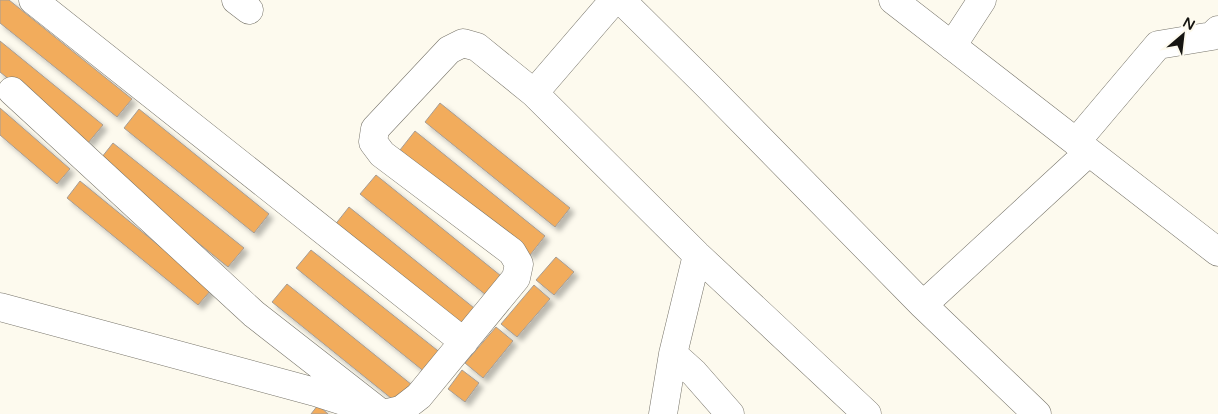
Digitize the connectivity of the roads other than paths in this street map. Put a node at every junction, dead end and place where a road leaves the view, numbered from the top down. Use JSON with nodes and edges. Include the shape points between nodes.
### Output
{"nodes":[{"id":1,"x":33,"y":0,"type":"edge"},
{"id":2,"x":614,"y":0,"type":"edge"},
{"id":3,"x":621,"y":0,"type":"edge"},
{"id":4,"x":893,"y":0,"type":"edge"},
{"id":5,"x":982,"y":0,"type":"edge"},
{"id":6,"x":1218,"y":30,"type":"edge"},
{"id":7,"x":952,"y":46,"type":"junction"},
{"id":8,"x":12,"y":91,"type":"dead end"},
{"id":9,"x":534,"y":93,"type":"junction"},
{"id":10,"x":1083,"y":147,"type":"junction"},
{"id":11,"x":1218,"y":252,"type":"edge"},
{"id":12,"x":696,"y":255,"type":"junction"},
{"id":13,"x":923,"y":305,"type":"junction"},
{"id":14,"x":0,"y":308,"type":"edge"},
{"id":15,"x":464,"y":342,"type":"junction"},
{"id":16,"x":673,"y":354,"type":"junction"},
{"id":17,"x":383,"y":414,"type":"edge"},
{"id":18,"x":662,"y":414,"type":"edge"},
{"id":19,"x":730,"y":414,"type":"edge"},
{"id":20,"x":866,"y":414,"type":"edge"},
{"id":21,"x":1037,"y":414,"type":"edge"}],
"edges":[{"from":1,"to":15,"type":"street"},
{"from":2,"to":9,"type":"street"},
{"from":3,"to":13,"type":"street"},
{"from":4,"to":7,"type":"street"},
{"from":5,"to":7,"type":"street"},
{"from":6,"to":10,"type":"street","via":[[1212,36],[1158,45]]},
{"from":7,"to":10,"type":"street"},
{"from":8,"to":17,"type":"street","via":[[254,314]]},
{"from":9,"to":12,"type":"street"},
{"from":9,"to":15,"type":"street","via":[[477,47],[462,43],[449,50],[375,129],[373,142],[382,154],[512,252],[519,264],[516,278]]},
{"from":10,"to":11,"type":"street"},
{"from":10,"to":13,"type":"street"},
{"from":12,"to":16,"type":"street"},
{"from":12,"to":20,"type":"street"},
{"from":13,"to":21,"type":"street"},
{"from":14,"to":17,"type":"street","via":[[315,392]]},
{"from":15,"to":17,"type":"street","via":[[419,396],[401,410]]},
{"from":16,"to":18,"type":"street"},
{"from":16,"to":19,"type":"street"}]}
